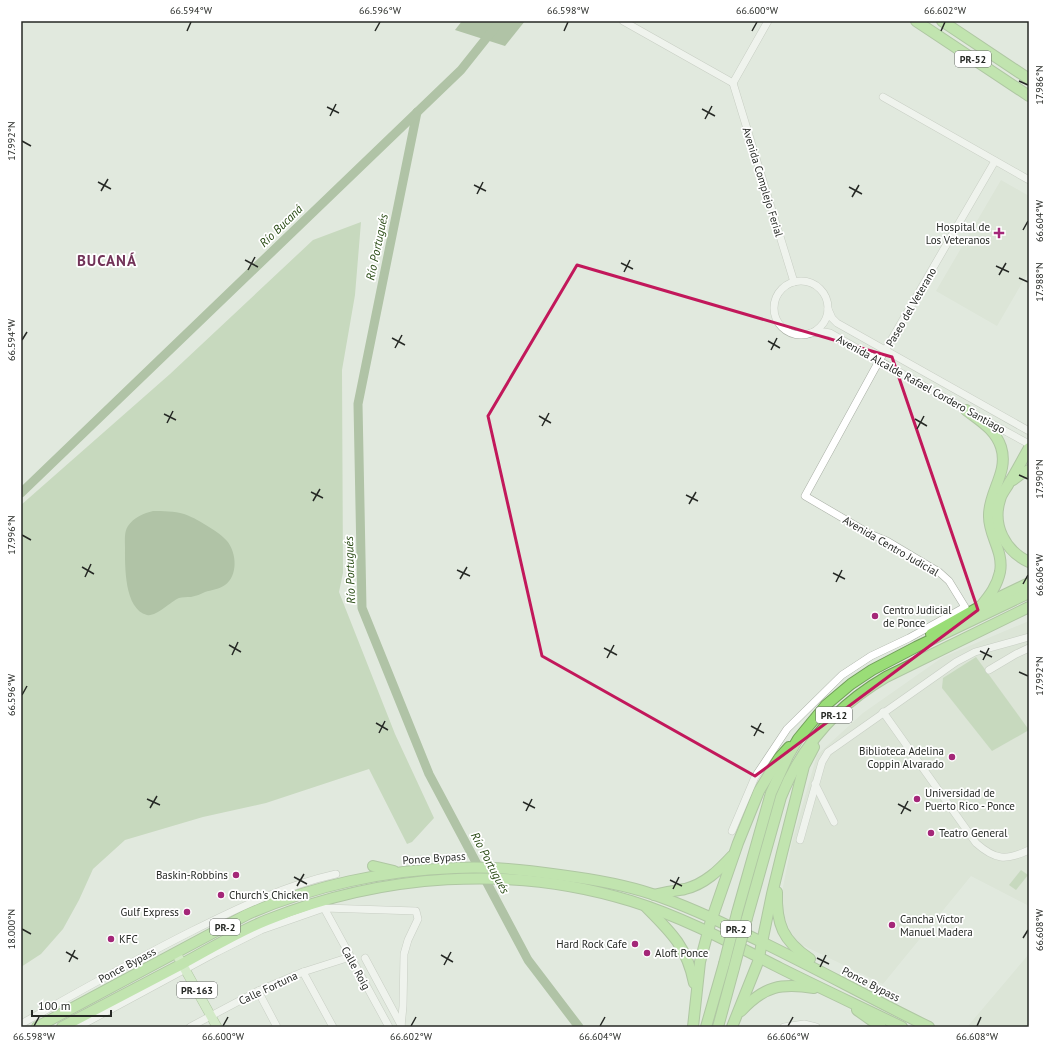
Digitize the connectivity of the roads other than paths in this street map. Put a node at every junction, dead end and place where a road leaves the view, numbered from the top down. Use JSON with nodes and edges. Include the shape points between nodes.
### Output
{"nodes":[{"id":1,"x":623,"y":21,"type":"edge"},
{"id":2,"x":768,"y":21,"type":"edge"},
{"id":3,"x":916,"y":21,"type":"edge"},
{"id":4,"x":942,"y":21,"type":"edge"},
{"id":5,"x":1029,"y":79,"type":"edge"},
{"id":6,"x":733,"y":82,"type":"junction"},
{"id":7,"x":1029,"y":96,"type":"edge"},
{"id":8,"x":883,"y":97,"type":"dead end"},
{"id":9,"x":995,"y":161,"type":"junction"},
{"id":10,"x":1029,"y":180,"type":"edge"},
{"id":11,"x":794,"y":282,"type":"junction"},
{"id":12,"x":828,"y":309,"type":"junction"},
{"id":13,"x":811,"y":333,"type":"junction"},
{"id":14,"x":886,"y":350,"type":"junction"},
{"id":15,"x":879,"y":361,"type":"junction"},
{"id":16,"x":966,"y":410,"type":"junction"},
{"id":17,"x":1029,"y":431,"type":"edge"},
{"id":18,"x":1029,"y":444,"type":"edge"},
{"id":19,"x":1029,"y":448,"type":"edge"},
{"id":20,"x":1029,"y":470,"type":"edge"},
{"id":21,"x":1008,"y":484,"type":"junction"},
{"id":22,"x":805,"y":496,"type":"joint"},
{"id":23,"x":1029,"y":562,"type":"edge"},
{"id":24,"x":1029,"y":583,"type":"edge"},
{"id":25,"x":1029,"y":593,"type":"edge"},
{"id":26,"x":981,"y":606,"type":"junction"},
{"id":27,"x":1029,"y":607,"type":"edge"},
{"id":28,"x":1029,"y":615,"type":"edge"},
{"id":29,"x":984,"y":629,"type":"junction"},
{"id":30,"x":1029,"y":637,"type":"edge"},
{"id":31,"x":916,"y":647,"type":"junction"},
{"id":32,"x":1029,"y":648,"type":"edge"},
{"id":33,"x":989,"y":670,"type":"dead end"},
{"id":34,"x":883,"y":712,"type":"junction"},
{"id":35,"x":830,"y":720,"type":"junction"},
{"id":36,"x":798,"y":739,"type":"junction"},
{"id":37,"x":815,"y":784,"type":"junction"},
{"id":38,"x":834,"y":822,"type":"dead end"},
{"id":39,"x":732,"y":831,"type":"dead end"},
{"id":40,"x":800,"y":840,"type":"dead end"},
{"id":41,"x":1029,"y":850,"type":"edge"},
{"id":42,"x":735,"y":853,"type":"junction"},
{"id":43,"x":779,"y":863,"type":"junction"},
{"id":44,"x":373,"y":866,"type":"dead end"},
{"id":45,"x":400,"y":873,"type":"junction"},
{"id":46,"x":336,"y":874,"type":"dead end"},
{"id":47,"x":654,"y":895,"type":"junction"},
{"id":48,"x":263,"y":903,"type":"junction"},
{"id":49,"x":643,"y":905,"type":"junction"},
{"id":50,"x":324,"y":908,"type":"junction"},
{"id":51,"x":712,"y":918,"type":"junction"},
{"id":52,"x":708,"y":931,"type":"junction"},
{"id":53,"x":762,"y":942,"type":"junction"},
{"id":54,"x":176,"y":952,"type":"junction"},
{"id":55,"x":350,"y":957,"type":"junction"},
{"id":56,"x":759,"y":957,"type":"junction"},
{"id":57,"x":365,"y":958,"type":"dead end"},
{"id":58,"x":184,"y":966,"type":"junction"},
{"id":59,"x":303,"y":972,"type":"junction"},
{"id":60,"x":833,"y":978,"type":"junction"},
{"id":61,"x":825,"y":990,"type":"junction"},
{"id":62,"x":258,"y":991,"type":"junction"},
{"id":63,"x":696,"y":999,"type":"junction"},
{"id":64,"x":847,"y":1000,"type":"junction"},
{"id":65,"x":211,"y":1016,"type":"junction"},
{"id":66,"x":737,"y":1016,"type":"junction"},
{"id":67,"x":21,"y":1024,"type":"edge"},
{"id":68,"x":401,"y":1026,"type":"edge"},
{"id":69,"x":37,"y":1027,"type":"edge"},
{"id":70,"x":62,"y":1027,"type":"edge"},
{"id":71,"x":78,"y":1027,"type":"edge"},
{"id":72,"x":190,"y":1027,"type":"edge"},
{"id":73,"x":217,"y":1027,"type":"edge"},
{"id":74,"x":277,"y":1027,"type":"edge"},
{"id":75,"x":333,"y":1027,"type":"edge"},
{"id":76,"x":389,"y":1027,"type":"edge"},
{"id":77,"x":693,"y":1027,"type":"edge"},
{"id":78,"x":706,"y":1027,"type":"edge"},
{"id":79,"x":718,"y":1027,"type":"edge"},
{"id":80,"x":732,"y":1027,"type":"edge"},
{"id":81,"x":784,"y":1027,"type":"edge"},
{"id":82,"x":816,"y":1027,"type":"edge"},
{"id":83,"x":881,"y":1027,"type":"edge"},
{"id":84,"x":902,"y":1027,"type":"edge"},
{"id":85,"x":929,"y":1027,"type":"edge"}],
"edges":[{"from":1,"to":6,"type":"street"},
{"from":2,"to":6,"type":"street"},
{"from":3,"to":7,"type":"highway","number":"PR-52"},
{"from":4,"to":5,"type":"highway","number":"PR-52"},
{"from":6,"to":11,"type":"street","name":"Avenida Complejo Ferial"},
{"from":8,"to":9,"type":"street"},
{"from":9,"to":10,"type":"street"},
{"from":9,"to":14,"type":"street","name":"Paseo del Veterano"},
{"from":11,"to":12,"type":"street","via":[[809,282],[818,287],[824,295]]},
{"from":11,"to":13,"type":"street","via":[[784,287],[778,295],[775,314],[779,324],[789,332],[801,335]]},
{"from":12,"to":13,"type":"street","via":[[823,323]]},
{"from":12,"to":14,"type":"street","name":"Avenida Alcalde Rafael Cordero Santiago","via":[[837,323]]},
{"from":13,"to":15,"type":"street","name":"Avenida Alcalde Rafael Cordero Santiago","via":[[830,333]]},
{"from":14,"to":15,"type":"street","name":"Paseo del Veterano"},
{"from":14,"to":17,"type":"street","name":"Avenida Alcalde Rafael Cordero Santiago"},
{"from":15,"to":16,"type":"street","name":"Avenida Alcalde Rafael Cordero Santiago"},
{"from":15,"to":22,"type":"street","name":"Paseo del Veterano"},
{"from":16,"to":18,"type":"street","name":"Avenida Alcalde Rafael Cordero Santiago"},
{"from":16,"to":26,"type":"highway","via":[[991,429],[1003,454],[1002,469],[988,515],[1000,554],[1001,567],[995,587]]},
{"from":19,"to":21,"type":"highway"},
{"from":20,"to":21,"type":"highway"},
{"from":21,"to":23,"type":"highway","via":[[1000,500],[999,527],[1010,548]]},
{"from":22,"to":39,"type":"street","name":"Avenida Centro Judicial","via":[[939,572],[949,581],[965,608],[871,656],[842,675],[787,729],[755,777]]},
{"from":24,"to":26,"type":"highway"},
{"from":25,"to":31,"type":"highway","number":"PR-12"},
{"from":26,"to":31,"type":"highway","via":[[926,636]]},
{"from":27,"to":29,"type":"highway","number":"PR-12"},
{"from":28,"to":29,"type":"highway","via":[[1004,626]]},
{"from":29,"to":35,"type":"highway","number":"PR-12","via":[[877,682]]},
{"from":30,"to":34,"type":"street","via":[[975,652],[956,662]]},
{"from":31,"to":36,"type":"highway","number":"PR-12","via":[[851,684],[826,705]]},
{"from":32,"to":33,"type":"street"},
{"from":34,"to":37,"type":"street","via":[[828,752]]},
{"from":34,"to":41,"type":"street","via":[[976,843],[987,853],[998,857],[1015,856]]},
{"from":35,"to":43,"type":"highway","via":[[804,766]]},
{"from":35,"to":79,"type":"highway","number":"PR-12","bridge":true,"via":[[807,746],[781,797]]},
{"from":36,"to":42,"type":"highway","via":[[779,758],[760,791]]},
{"from":36,"to":78,"type":"highway","number":"PR-12","bridge":true,"via":[[771,793]]},
{"from":37,"to":38,"type":"street"},
{"from":37,"to":40,"type":"street"},
{"from":42,"to":47,"type":"highway","via":[[711,876],[695,886]]},
{"from":42,"to":51,"type":"highway"},
{"from":43,"to":53,"type":"highway"},
{"from":43,"to":60,"type":"highway","via":[[777,914],[782,931],[794,948]]},
{"from":44,"to":45,"type":"highway"},
{"from":45,"to":47,"type":"highway","name":"Ponce Bypass","number":"PR-2","via":[[428,869],[529,870],[617,884]]},
{"from":45,"to":48,"type":"highway","name":"Ponce Bypass","number":"PR-2"},
{"from":46,"to":48,"type":"street","via":[[301,883]]},
{"from":47,"to":51,"type":"highway","name":"Ponce Bypass","number":"PR-2"},
{"from":48,"to":54,"type":"highway","name":"Ponce Bypass","number":"PR-2"},
{"from":48,"to":67,"type":"street","via":[[241,906]]},
{"from":49,"to":52,"type":"highway","name":"Ponce Bypass","number":"PR-2"},
{"from":49,"to":58,"type":"highway","name":"Ponce Bypass","number":"PR-2","via":[[592,890],[535,881],[475,878],[434,880],[357,892],[318,902],[241,931]]},
{"from":49,"to":63,"type":"highway","via":[[667,928],[684,950],[692,972]]},
{"from":50,"to":55,"type":"street","name":"Calle Roig"},
{"from":50,"to":58,"type":"street","via":[[261,930]]},
{"from":50,"to":68,"type":"street","via":[[416,911],[418,919],[404,954]]},
{"from":51,"to":52,"type":"highway"},
{"from":51,"to":53,"type":"highway","name":"Ponce Bypass","number":"PR-2"},
{"from":52,"to":56,"type":"highway","name":"Ponce Bypass","number":"PR-2"},
{"from":52,"to":63,"type":"highway","via":[[700,962]]},
{"from":53,"to":56,"type":"highway"},
{"from":53,"to":60,"type":"highway","name":"Ponce Bypass","number":"PR-2"},
{"from":54,"to":58,"type":"main road","number":"PR-163"},
{"from":54,"to":69,"type":"highway","name":"Ponce Bypass","number":"PR-2"},
{"from":55,"to":59,"type":"street","name":"Calle Fortuna"},
{"from":55,"to":76,"type":"street","name":"Calle Roig"},
{"from":56,"to":61,"type":"highway","name":"Ponce Bypass","number":"PR-2"},
{"from":56,"to":66,"type":"highway"},
{"from":57,"to":68,"type":"street"},
{"from":58,"to":65,"type":"main road","number":"PR-163"},
{"from":58,"to":70,"type":"highway","name":"Ponce Bypass","number":"PR-2"},
{"from":58,"to":71,"type":"street"},
{"from":59,"to":62,"type":"street","name":"Calle Fortuna"},
{"from":59,"to":75,"type":"street"},
{"from":60,"to":85,"type":"highway","name":"Ponce Bypass","number":"PR-2"},
{"from":61,"to":64,"type":"highway","name":"Ponce Bypass","number":"PR-2"},
{"from":61,"to":66,"type":"highway","via":[[798,985],[775,987],[758,995]]},
{"from":62,"to":65,"type":"street","name":"Calle Fortuna"},
{"from":62,"to":74,"type":"street"},
{"from":63,"to":77,"type":"highway"},
{"from":64,"to":83,"type":"highway","via":[[861,1014]]},
{"from":64,"to":84,"type":"highway","name":"Ponce Bypass","number":"PR-2"},
{"from":65,"to":72,"type":"street","name":"Calle Fortuna"},
{"from":65,"to":73,"type":"main road","number":"PR-163"},
{"from":66,"to":80,"type":"highway"},
{"from":81,"to":82,"type":"street","via":[[804,1024]]}]}
